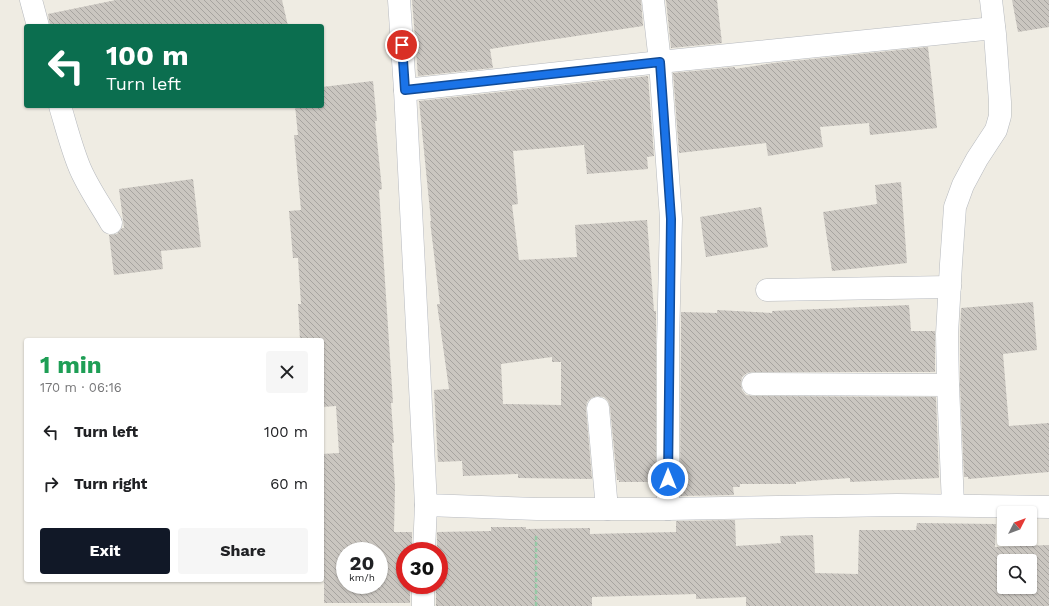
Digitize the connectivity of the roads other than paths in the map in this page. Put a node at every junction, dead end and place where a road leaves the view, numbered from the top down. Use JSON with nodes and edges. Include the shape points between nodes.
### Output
{"nodes":[{"id":1,"x":31,"y":0,"type":"edge"},
{"id":2,"x":399,"y":0,"type":"edge"},
{"id":3,"x":653,"y":0,"type":"edge"},
{"id":4,"x":991,"y":0,"type":"edge"},
{"id":5,"x":37,"y":24,"type":"edge"},
{"id":6,"x":994,"y":28,"type":"junction"},
{"id":7,"x":660,"y":62,"type":"junction"},
{"id":8,"x":405,"y":90,"type":"junction"},
{"id":9,"x":61,"y":108,"type":"edge"},
{"id":10,"x":111,"y":223,"type":"dead end"},
{"id":11,"x":950,"y":287,"type":"junction"},
{"id":12,"x":767,"y":290,"type":"dead end"},
{"id":13,"x":753,"y":384,"type":"dead end"},
{"id":14,"x":948,"y":385,"type":"junction"},
{"id":15,"x":598,"y":408,"type":"dead end"},
{"id":16,"x":426,"y":505,"type":"junction"},
{"id":17,"x":953,"y":505,"type":"junction"},
{"id":18,"x":1049,"y":507,"type":"edge"},
{"id":19,"x":607,"y":509,"type":"junction"},
{"id":20,"x":668,"y":509,"type":"junction"},
{"id":21,"x":424,"y":542,"type":"edge"},
{"id":22,"x":423,"y":594,"type":"edge"},
{"id":23,"x":423,"y":606,"type":"edge"}],
"edges":[{"from":1,"to":5,"type":"street"},
{"from":2,"to":8,"type":"street"},
{"from":3,"to":7,"type":"street"},
{"from":4,"to":6,"type":"street"},
{"from":6,"to":7,"type":"street"},
{"from":6,"to":11,"type":"street","via":[[1000,116],[996,130],[963,185],[955,207]]},
{"from":7,"to":8,"type":"street"},
{"from":7,"to":20,"type":"street","via":[[671,219]]},
{"from":8,"to":16,"type":"street"},
{"from":9,"to":10,"type":"street","via":[[79,167]]},
{"from":11,"to":12,"type":"street"},
{"from":11,"to":14,"type":"street"},
{"from":13,"to":14,"type":"street"},
{"from":14,"to":17,"type":"street"},
{"from":15,"to":19,"type":"street"},
{"from":16,"to":19,"type":"street"},
{"from":16,"to":21,"type":"street"},
{"from":17,"to":18,"type":"street"},
{"from":17,"to":20,"type":"street"},
{"from":19,"to":20,"type":"street"},
{"from":22,"to":23,"type":"street"}]}
